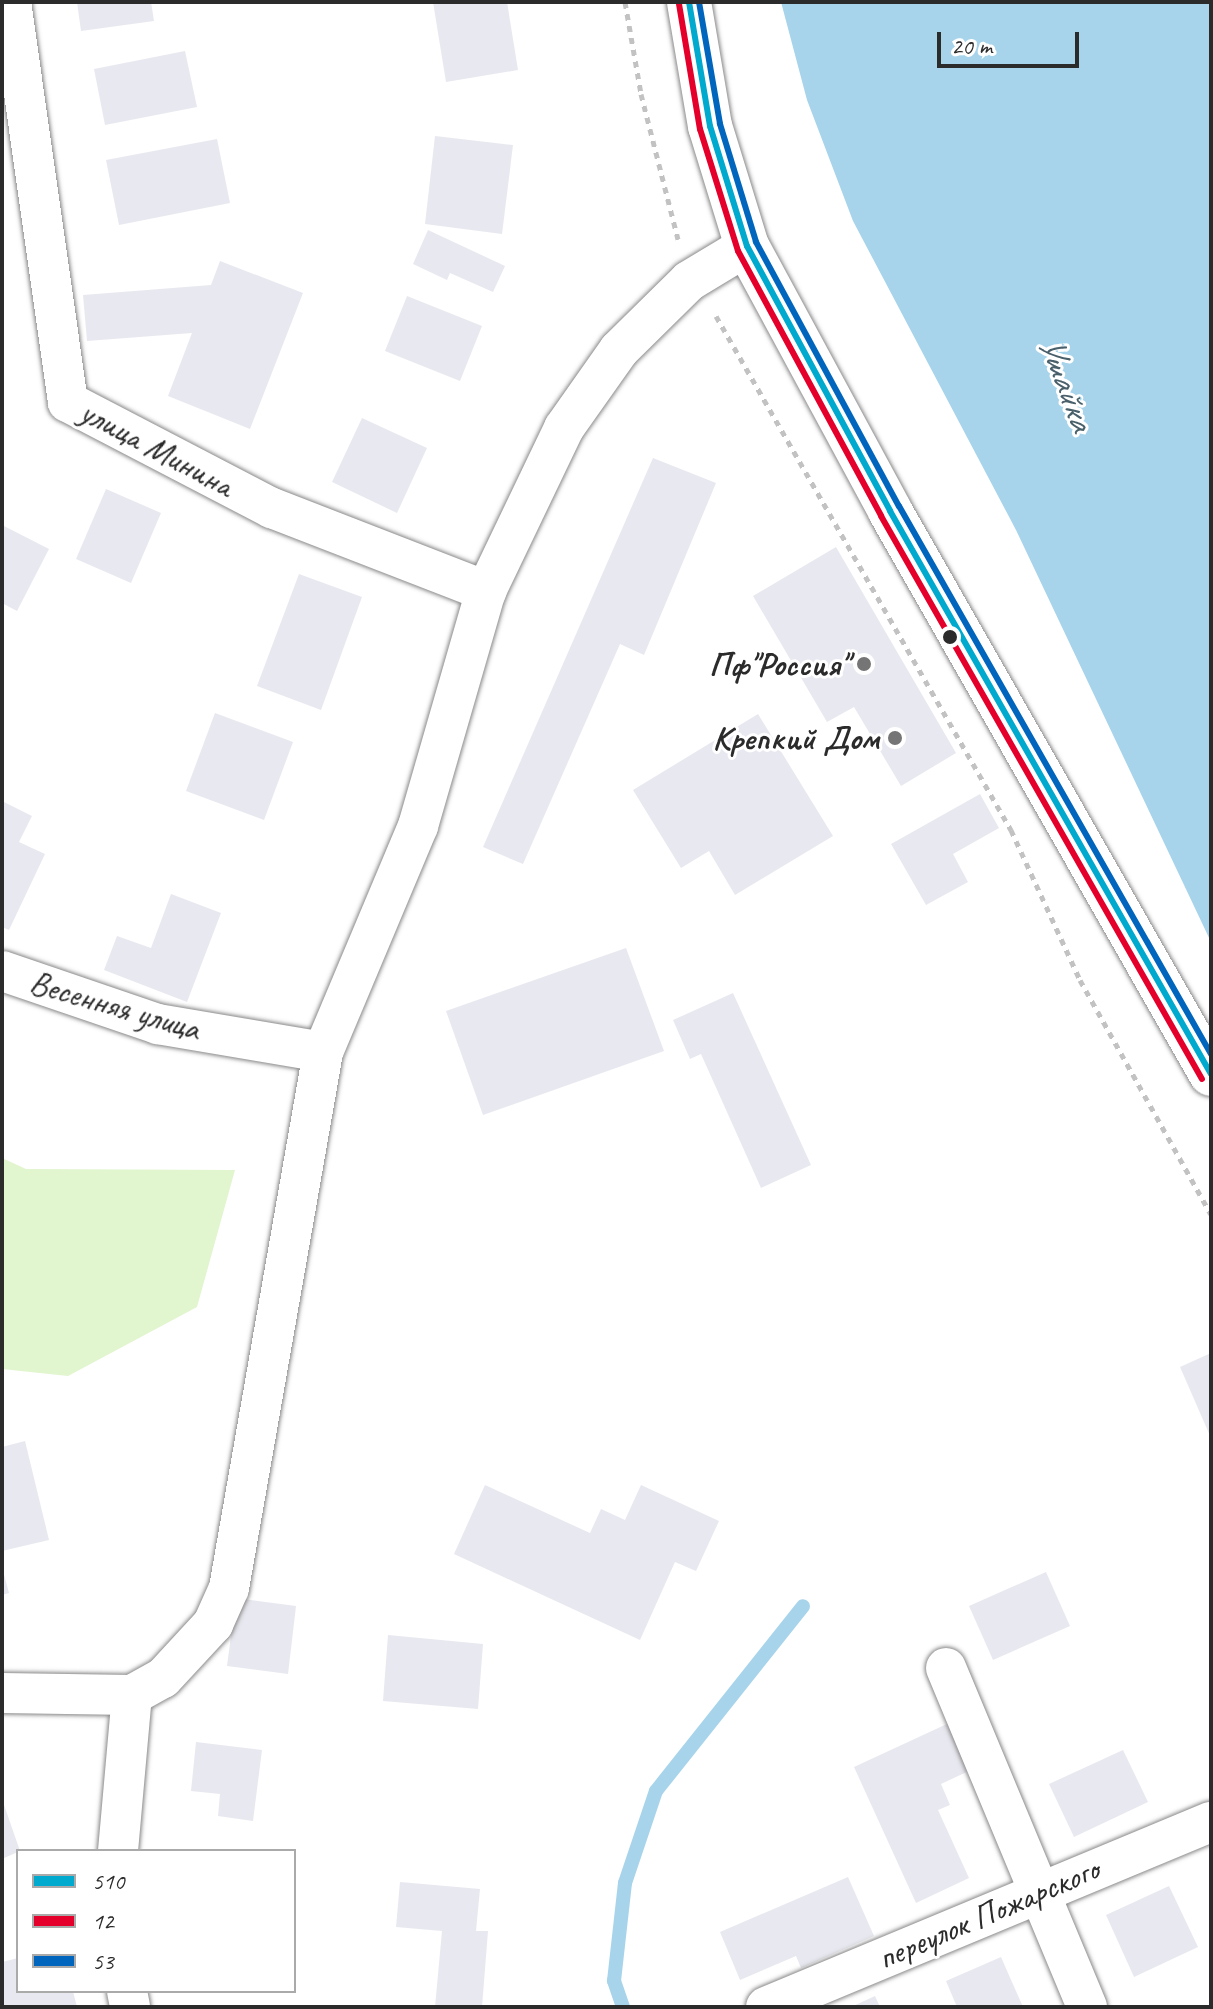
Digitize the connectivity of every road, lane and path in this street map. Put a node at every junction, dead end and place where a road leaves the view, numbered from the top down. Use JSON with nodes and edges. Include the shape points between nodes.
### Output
{"nodes":[{"id":1,"x":11,"y":2,"type":"edge"},
{"id":2,"x":625,"y":2,"type":"edge"},
{"id":3,"x":689,"y":2,"type":"edge"},
{"id":4,"x":747,"y":246,"type":"junction"},
{"id":5,"x":695,"y":277,"type":"junction"},
{"id":6,"x":486,"y":591,"type":"junction"},
{"id":7,"x":2,"y":971,"type":"edge"},
{"id":8,"x":323,"y":1052,"type":"junction"},
{"id":9,"x":1211,"y":1074,"type":"edge"},
{"id":10,"x":1211,"y":1214,"type":"edge"},
{"id":11,"x":946,"y":1668,"type":"dead end"},
{"id":12,"x":2,"y":1693,"type":"edge"},
{"id":13,"x":132,"y":1695,"type":"junction"},
{"id":14,"x":1211,"y":1822,"type":"edge"},
{"id":15,"x":118,"y":1849,"type":"edge"},
{"id":16,"x":1039,"y":1890,"type":"junction"},
{"id":17,"x":766,"y":2007,"type":"edge"},
{"id":18,"x":1087,"y":2007,"type":"edge"}],
"edges":[{"from":1,"to":6,"type":"street","name":"улица Минина","via":[[68,402],[272,508]]},
{"from":2,"to":5,"type":"path","via":[[672,226]]},
{"from":3,"to":4,"type":"street","via":[[710,126]]},
{"from":4,"to":5,"type":"street"},
{"from":4,"to":9,"type":"street","via":[[890,511]]},
{"from":5,"to":6,"type":"street","via":[[619,350],[564,428]]},
{"from":5,"to":10,"type":"path","via":[[1011,830],[1080,980]]},
{"from":6,"to":8,"type":"street","via":[[418,826]]},
{"from":7,"to":8,"type":"street","name":"Весенняя улица","via":[[158,1024]]},
{"from":8,"to":13,"type":"street","via":[[229,1588],[213,1624],[192,1651],[163,1678]]},
{"from":11,"to":16,"type":"street"},
{"from":12,"to":13,"type":"street"},
{"from":13,"to":15,"type":"street"},
{"from":14,"to":16,"type":"street","name":"переулок Пожарского"},
{"from":16,"to":17,"type":"street","name":"переулок Пожарского"},
{"from":16,"to":18,"type":"street"}]}
